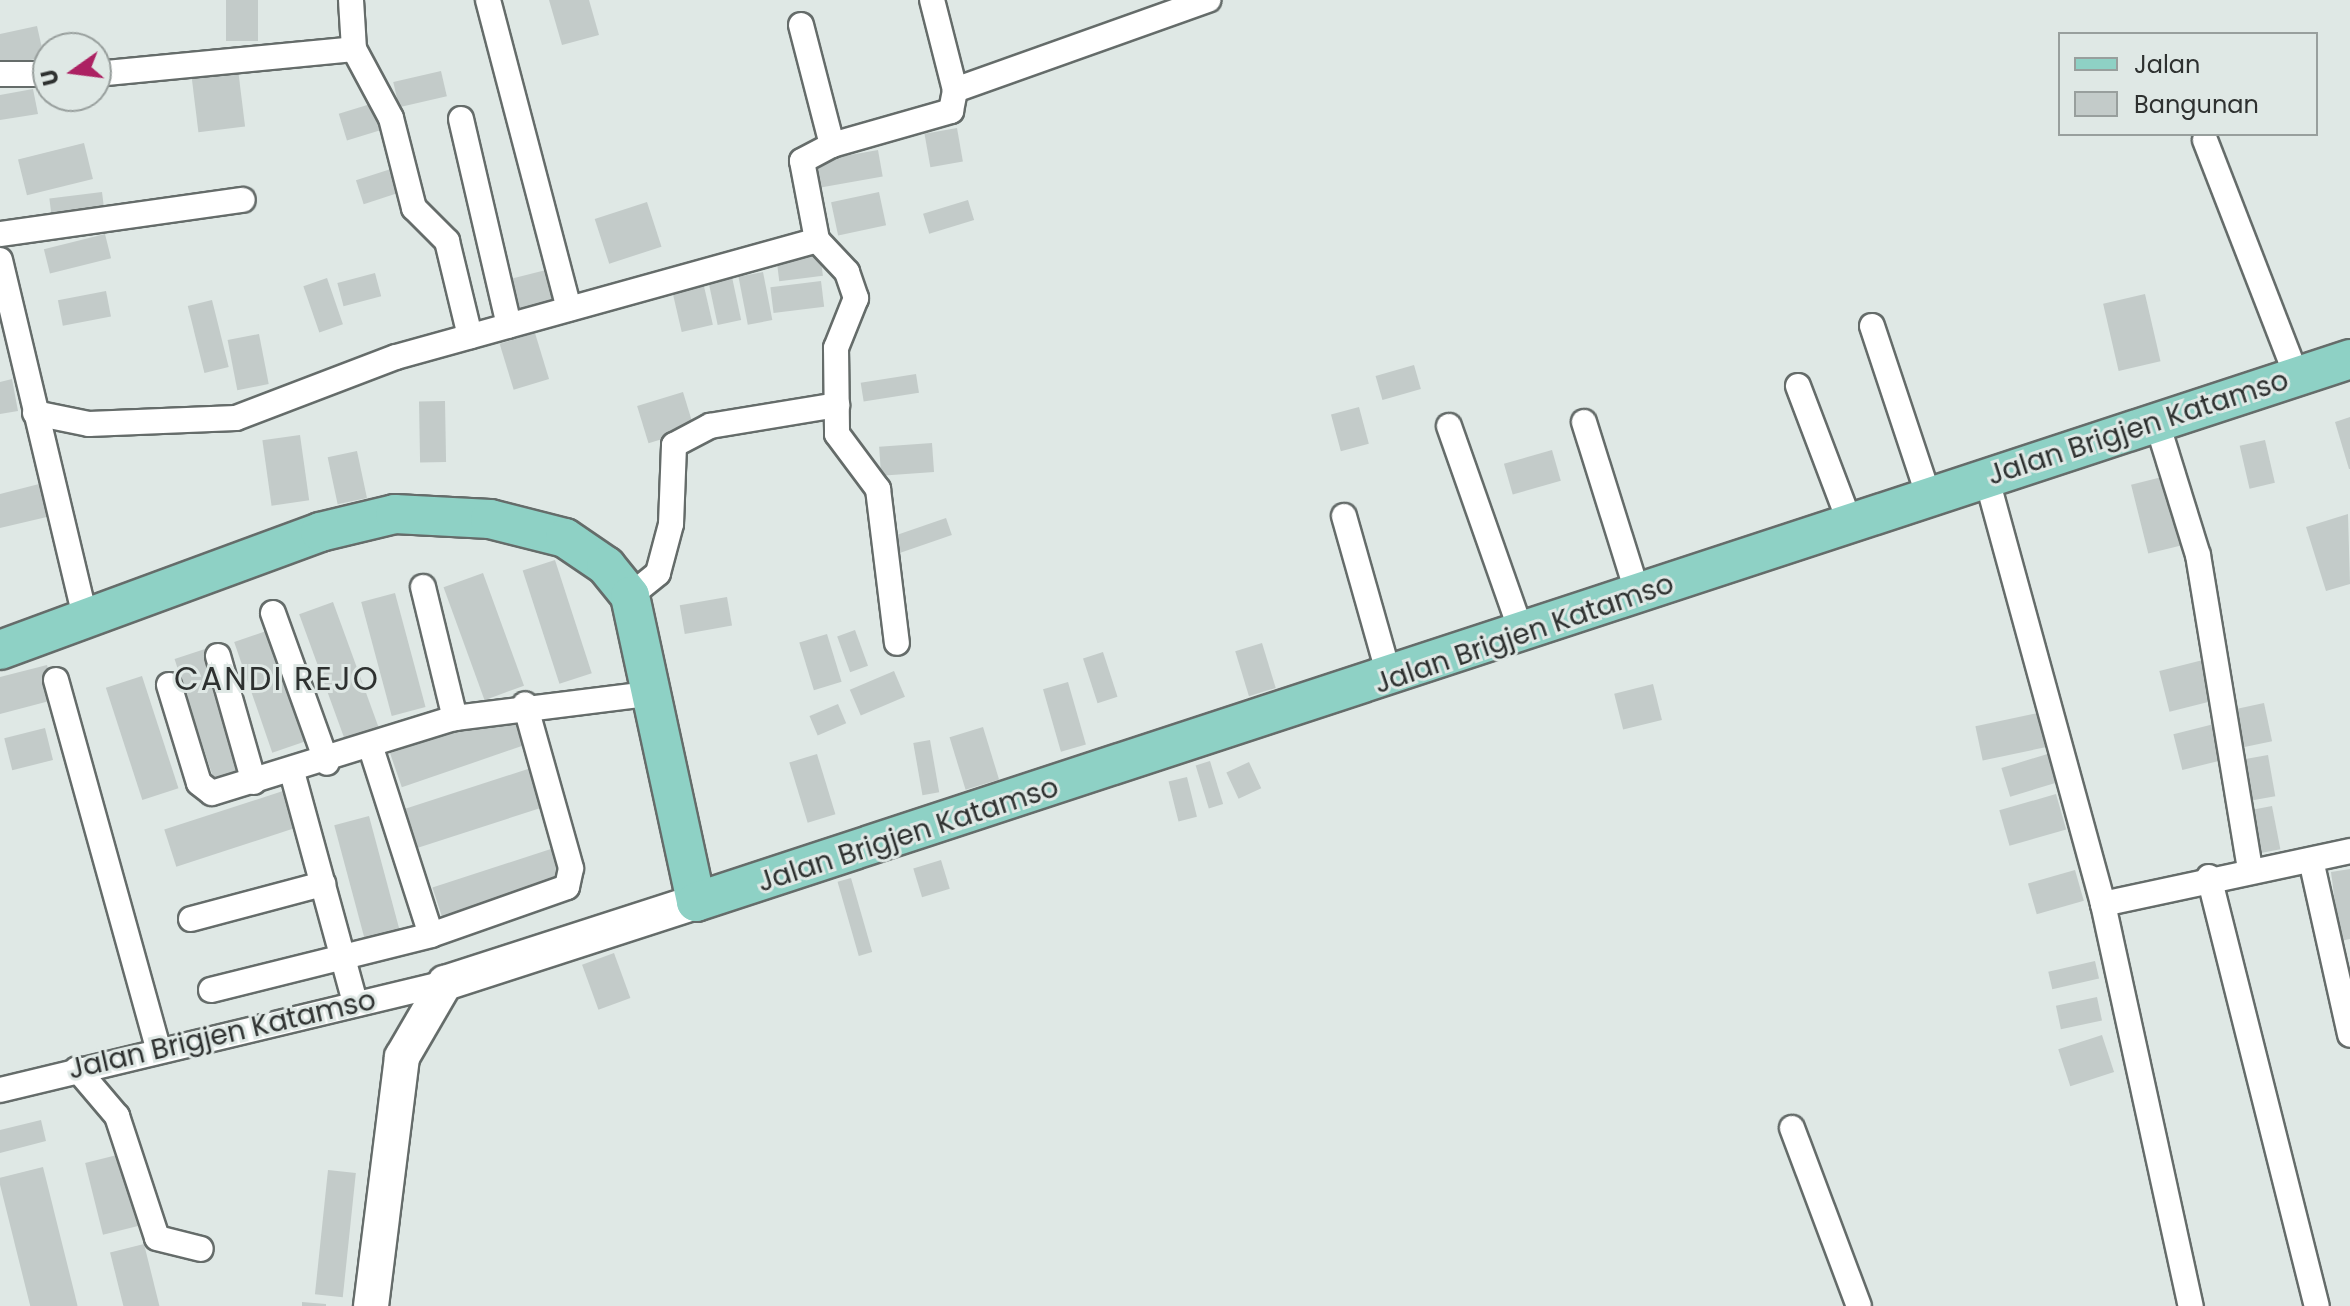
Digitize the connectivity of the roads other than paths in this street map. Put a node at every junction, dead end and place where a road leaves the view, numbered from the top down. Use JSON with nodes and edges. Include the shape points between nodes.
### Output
{"nodes":[{"id":1,"x":351,"y":0,"type":"edge"},
{"id":2,"x":488,"y":0,"type":"edge"},
{"id":3,"x":932,"y":0,"type":"edge"},
{"id":4,"x":1208,"y":0,"type":"edge"},
{"id":5,"x":801,"y":25,"type":"dead end"},
{"id":6,"x":354,"y":49,"type":"junction"},
{"id":7,"x":112,"y":72,"type":"edge"},
{"id":8,"x":0,"y":74,"type":"edge"},
{"id":9,"x":32,"y":74,"type":"edge"},
{"id":10,"x":955,"y":90,"type":"junction"},
{"id":11,"x":461,"y":119,"type":"dead end"},
{"id":12,"x":2205,"y":140,"type":"dead end"},
{"id":13,"x":832,"y":145,"type":"junction"},
{"id":14,"x":243,"y":200,"type":"dead end"},
{"id":15,"x":0,"y":234,"type":"edge"},
{"id":16,"x":817,"y":240,"type":"junction"},
{"id":17,"x":0,"y":260,"type":"edge"},
{"id":18,"x":569,"y":309,"type":"junction"},
{"id":19,"x":509,"y":325,"type":"junction"},
{"id":20,"x":1872,"y":326,"type":"dead end"},
{"id":21,"x":7,"y":328,"type":"edge"},
{"id":22,"x":470,"y":336,"type":"junction"},
{"id":23,"x":2350,"y":359,"type":"edge"},
{"id":24,"x":2297,"y":377,"type":"junction"},
{"id":25,"x":1798,"y":386,"type":"dead end"},
{"id":26,"x":837,"y":405,"type":"junction"},
{"id":27,"x":35,"y":413,"type":"junction"},
{"id":28,"x":1584,"y":422,"type":"dead end"},
{"id":29,"x":1449,"y":426,"type":"dead end"},
{"id":30,"x":2158,"y":426,"type":"junction"},
{"id":31,"x":1986,"y":476,"type":"junction"},
{"id":32,"x":1928,"y":494,"type":"junction"},
{"id":33,"x":1344,"y":516,"type":"dead end"},
{"id":34,"x":1849,"y":520,"type":"junction"},
{"id":35,"x":423,"y":587,"type":"dead end"},
{"id":36,"x":630,"y":596,"type":"junction"},
{"id":37,"x":1639,"y":597,"type":"junction"},
{"id":38,"x":273,"y":613,"type":"dead end"},
{"id":39,"x":85,"y":616,"type":"junction"},
{"id":40,"x":1523,"y":636,"type":"junction"},
{"id":41,"x":897,"y":643,"type":"dead end"},
{"id":42,"x":0,"y":650,"type":"edge"},
{"id":43,"x":218,"y":656,"type":"dead end"},
{"id":44,"x":1390,"y":679,"type":"junction"},
{"id":45,"x":56,"y":680,"type":"dead end"},
{"id":46,"x":169,"y":685,"type":"dead end"},
{"id":47,"x":649,"y":694,"type":"junction"},
{"id":48,"x":525,"y":704,"type":"junction"},
{"id":49,"x":455,"y":718,"type":"junction"},
{"id":50,"x":371,"y":748,"type":"junction"},
{"id":51,"x":327,"y":763,"type":"junction"},
{"id":52,"x":292,"y":772,"type":"junction"},
{"id":53,"x":254,"y":782,"type":"junction"},
{"id":54,"x":2350,"y":851,"type":"edge"},
{"id":55,"x":2311,"y":860,"type":"junction"},
{"id":56,"x":2250,"y":870,"type":"junction"},
{"id":57,"x":2209,"y":877,"type":"junction"},
{"id":58,"x":323,"y":884,"type":"junction"},
{"id":59,"x":696,"y":902,"type":"junction"},
{"id":60,"x":2103,"y":904,"type":"junction"},
{"id":61,"x":191,"y":919,"type":"dead end"},
{"id":62,"x":431,"y":935,"type":"junction"},
{"id":63,"x":345,"y":959,"type":"junction"},
{"id":64,"x":445,"y":983,"type":"junction"},
{"id":65,"x":211,"y":990,"type":"dead end"},
{"id":66,"x":355,"y":1003,"type":"junction"},
{"id":67,"x":2350,"y":1035,"type":"edge"},
{"id":68,"x":158,"y":1047,"type":"junction"},
{"id":69,"x":77,"y":1069,"type":"junction"},
{"id":70,"x":0,"y":1090,"type":"edge"},
{"id":71,"x":1792,"y":1128,"type":"dead end"},
{"id":72,"x":201,"y":1249,"type":"dead end"},
{"id":73,"x":371,"y":1306,"type":"edge"},
{"id":74,"x":1859,"y":1306,"type":"edge"},
{"id":75,"x":2191,"y":1306,"type":"edge"},
{"id":76,"x":2317,"y":1306,"type":"edge"}],
"edges":[{"from":1,"to":6,"type":"street"},
{"from":2,"to":18,"type":"street"},
{"from":3,"to":10,"type":"street"},
{"from":4,"to":10,"type":"street"},
{"from":5,"to":13,"type":"street"},
{"from":6,"to":7,"type":"street"},
{"from":6,"to":22,"type":"street","via":[[391,118],[414,208],[447,241]]},
{"from":8,"to":9,"type":"street"},
{"from":10,"to":13,"type":"street","via":[[944,117]]},
{"from":11,"to":19,"type":"street"},
{"from":12,"to":24,"type":"street"},
{"from":13,"to":16,"type":"street","via":[[802,161]]},
{"from":14,"to":15,"type":"street"},
{"from":16,"to":18,"type":"street"},
{"from":16,"to":26,"type":"street","via":[[847,272],[856,298],[836,348]]},
{"from":17,"to":21,"type":"street"},
{"from":18,"to":19,"type":"street"},
{"from":19,"to":22,"type":"street"},
{"from":20,"to":32,"type":"street"},
{"from":21,"to":27,"type":"street"},
{"from":22,"to":27,"type":"street","via":[[236,418],[89,424]]},
{"from":23,"to":24,"type":"main road","name":"Jalan Brigjen Katamso"},
{"from":24,"to":30,"type":"main road","name":"Jalan Brigjen Katamso"},
{"from":25,"to":34,"type":"street"},
{"from":26,"to":36,"type":"street","via":[[710,426],[674,445],[671,524],[658,573]]},
{"from":26,"to":41,"type":"street","via":[[839,445],[878,489]]},
{"from":27,"to":39,"type":"street"},
{"from":28,"to":37,"type":"street"},
{"from":29,"to":40,"type":"street"},
{"from":30,"to":31,"type":"main road","name":"Jalan Brigjen Katamso"},
{"from":30,"to":56,"type":"street","via":[[2198,555]]},
{"from":31,"to":32,"type":"main road","name":"Jalan Brigjen Katamso"},
{"from":31,"to":60,"type":"street"},
{"from":32,"to":34,"type":"main road","name":"Jalan Brigjen Katamso"},
{"from":33,"to":44,"type":"street"},
{"from":34,"to":37,"type":"main road","name":"Jalan Brigjen Katamso"},
{"from":35,"to":49,"type":"street"},
{"from":36,"to":39,"type":"main road","via":[[606,566],[565,538],[490,519],[395,514],[320,532]]},
{"from":36,"to":47,"type":"main road"},
{"from":37,"to":40,"type":"main road","name":"Jalan Brigjen Katamso"},
{"from":38,"to":51,"type":"street"},
{"from":39,"to":42,"type":"main road"},
{"from":40,"to":44,"type":"main road","name":"Jalan Brigjen Katamso"},
{"from":43,"to":53,"type":"street"},
{"from":44,"to":59,"type":"main road","name":"Jalan Brigjen Katamso"},
{"from":45,"to":68,"type":"street"},
{"from":46,"to":53,"type":"street","via":[[202,788],[219,792]]},
{"from":47,"to":48,"type":"street"},
{"from":47,"to":59,"type":"main road"},
{"from":48,"to":49,"type":"street"},
{"from":48,"to":62,"type":"street","via":[[571,882]]},
{"from":49,"to":50,"type":"street"},
{"from":50,"to":51,"type":"street"},
{"from":50,"to":62,"type":"street"},
{"from":51,"to":52,"type":"street"},
{"from":52,"to":53,"type":"street"},
{"from":52,"to":58,"type":"street"},
{"from":54,"to":55,"type":"street"},
{"from":55,"to":56,"type":"street"},
{"from":55,"to":67,"type":"street"},
{"from":56,"to":57,"type":"street"},
{"from":57,"to":60,"type":"street"},
{"from":57,"to":76,"type":"street"},
{"from":58,"to":61,"type":"street"},
{"from":58,"to":63,"type":"street"},
{"from":59,"to":64,"type":"street"},
{"from":60,"to":75,"type":"street"},
{"from":62,"to":63,"type":"street"},
{"from":63,"to":65,"type":"street"},
{"from":63,"to":66,"type":"street"},
{"from":64,"to":66,"type":"street","name":"Jalan Brigjen Katamso"},
{"from":64,"to":73,"type":"street","via":[[402,1057]]},
{"from":66,"to":68,"type":"street","name":"Jalan Brigjen Katamso"},
{"from":68,"to":69,"type":"street","name":"Jalan Brigjen Katamso"},
{"from":69,"to":70,"type":"street","name":"Jalan Brigjen Katamso"},
{"from":69,"to":72,"type":"street","via":[[117,1116],[157,1238]]},
{"from":71,"to":74,"type":"street"}]}
